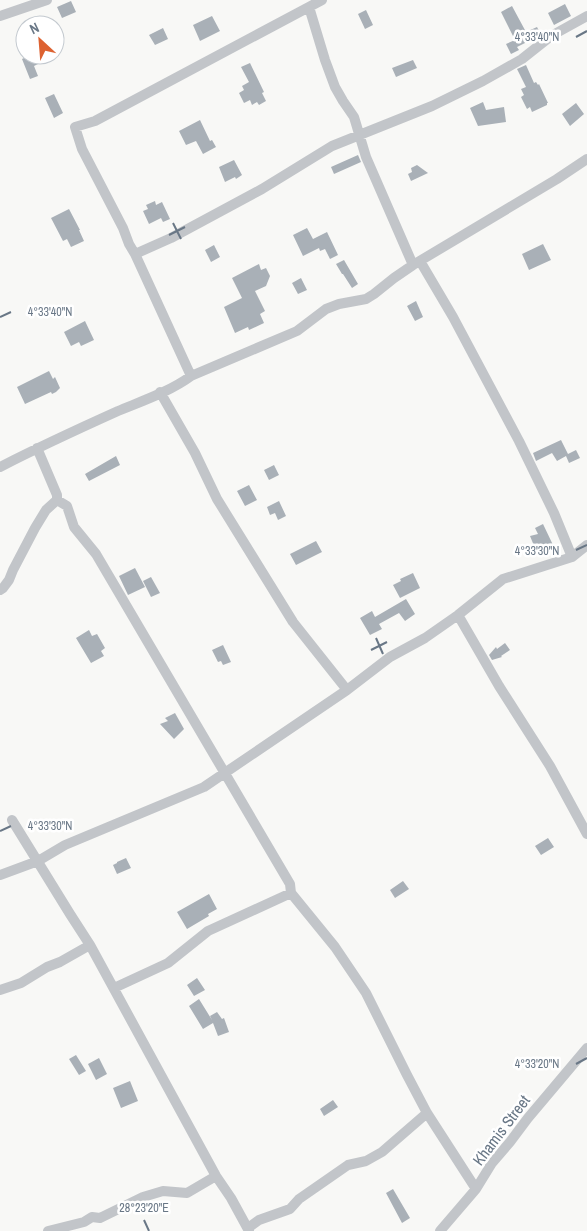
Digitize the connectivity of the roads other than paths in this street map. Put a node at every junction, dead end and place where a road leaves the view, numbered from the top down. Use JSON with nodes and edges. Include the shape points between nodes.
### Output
{"nodes":[{"id":1,"x":48,"y":0,"type":"edge"},
{"id":2,"x":322,"y":0,"type":"edge"},
{"id":3,"x":309,"y":7,"type":"junction"},
{"id":4,"x":0,"y":16,"type":"edge"},
{"id":5,"x":587,"y":16,"type":"edge"},
{"id":6,"x":360,"y":135,"type":"junction"},
{"id":7,"x":587,"y":159,"type":"edge"},
{"id":8,"x":135,"y":254,"type":"junction"},
{"id":9,"x":416,"y":263,"type":"junction"},
{"id":10,"x":191,"y":376,"type":"junction"},
{"id":11,"x":160,"y":392,"type":"junction"},
{"id":12,"x":37,"y":448,"type":"junction"},
{"id":13,"x":0,"y":468,"type":"edge"},
{"id":14,"x":57,"y":500,"type":"junction"},
{"id":15,"x":587,"y":545,"type":"edge"},
{"id":16,"x":572,"y":558,"type":"junction"},
{"id":17,"x":0,"y":590,"type":"edge"},
{"id":18,"x":458,"y":615,"type":"junction"},
{"id":19,"x":347,"y":690,"type":"junction"},
{"id":20,"x":224,"y":773,"type":"junction"},
{"id":21,"x":12,"y":820,"type":"dead end"},
{"id":22,"x":587,"y":834,"type":"edge"},
{"id":23,"x":38,"y":862,"type":"junction"},
{"id":24,"x":0,"y":875,"type":"edge"},
{"id":25,"x":291,"y":892,"type":"junction"},
{"id":26,"x":90,"y":945,"type":"junction"},
{"id":27,"x":114,"y":988,"type":"junction"},
{"id":28,"x":0,"y":990,"type":"edge"},
{"id":29,"x":587,"y":1048,"type":"edge"},
{"id":30,"x":427,"y":1113,"type":"junction"},
{"id":31,"x":216,"y":1176,"type":"junction"},
{"id":32,"x":476,"y":1189,"type":"junction"},
{"id":33,"x":249,"y":1229,"type":"edge"},
{"id":34,"x":48,"y":1231,"type":"edge"},
{"id":35,"x":440,"y":1231,"type":"edge"}],
"edges":[{"from":1,"to":4,"type":"street"},
{"from":2,"to":3,"type":"street"},
{"from":3,"to":6,"type":"street","via":[[335,87],[354,117]]},
{"from":3,"to":8,"type":"street","via":[[95,121],[75,127],[82,149]]},
{"from":5,"to":6,"type":"street","via":[[483,81]]},
{"from":6,"to":8,"type":"street","via":[[332,146],[236,204]]},
{"from":6,"to":9,"type":"street","via":[[366,157]]},
{"from":7,"to":9,"type":"street"},
{"from":8,"to":10,"type":"street"},
{"from":9,"to":10,"type":"street","via":[[374,294],[326,309],[297,331]]},
{"from":9,"to":16,"type":"street","via":[[453,317],[519,441]]},
{"from":10,"to":11,"type":"street"},
{"from":11,"to":12,"type":"street"},
{"from":11,"to":19,"type":"street","via":[[217,499],[293,622]]},
{"from":12,"to":13,"type":"street"},
{"from":12,"to":14,"type":"street"},
{"from":14,"to":17,"type":"street","via":[[46,510],[9,580]]},
{"from":14,"to":20,"type":"street","via":[[67,506],[74,527],[96,554]]},
{"from":15,"to":16,"type":"street"},
{"from":16,"to":18,"type":"street","via":[[502,579]]},
{"from":18,"to":19,"type":"street","via":[[390,657]]},
{"from":18,"to":22,"type":"street","via":[[550,766]]},
{"from":19,"to":20,"type":"street"},
{"from":20,"to":23,"type":"street","via":[[204,788],[65,845]]},
{"from":20,"to":25,"type":"street","via":[[290,884]]},
{"from":21,"to":23,"type":"street"},
{"from":23,"to":24,"type":"street"},
{"from":23,"to":26,"type":"street"},
{"from":25,"to":27,"type":"street","via":[[208,931],[168,963]]},
{"from":25,"to":30,"type":"street","via":[[336,947],[366,994]]},
{"from":26,"to":27,"type":"street"},
{"from":26,"to":28,"type":"street","via":[[21,983]]},
{"from":27,"to":31,"type":"street"},
{"from":29,"to":32,"type":"street","name":"Khamis Street","via":[[492,1163]]},
{"from":30,"to":32,"type":"street"},
{"from":30,"to":33,"type":"street","via":[[382,1152],[348,1166],[299,1199],[290,1210],[259,1220]]},
{"from":31,"to":33,"type":"street"},
{"from":31,"to":34,"type":"street","via":[[187,1194],[163,1191],[100,1218],[92,1217]]},
{"from":32,"to":35,"type":"street","name":"Khamis Street"}]}
